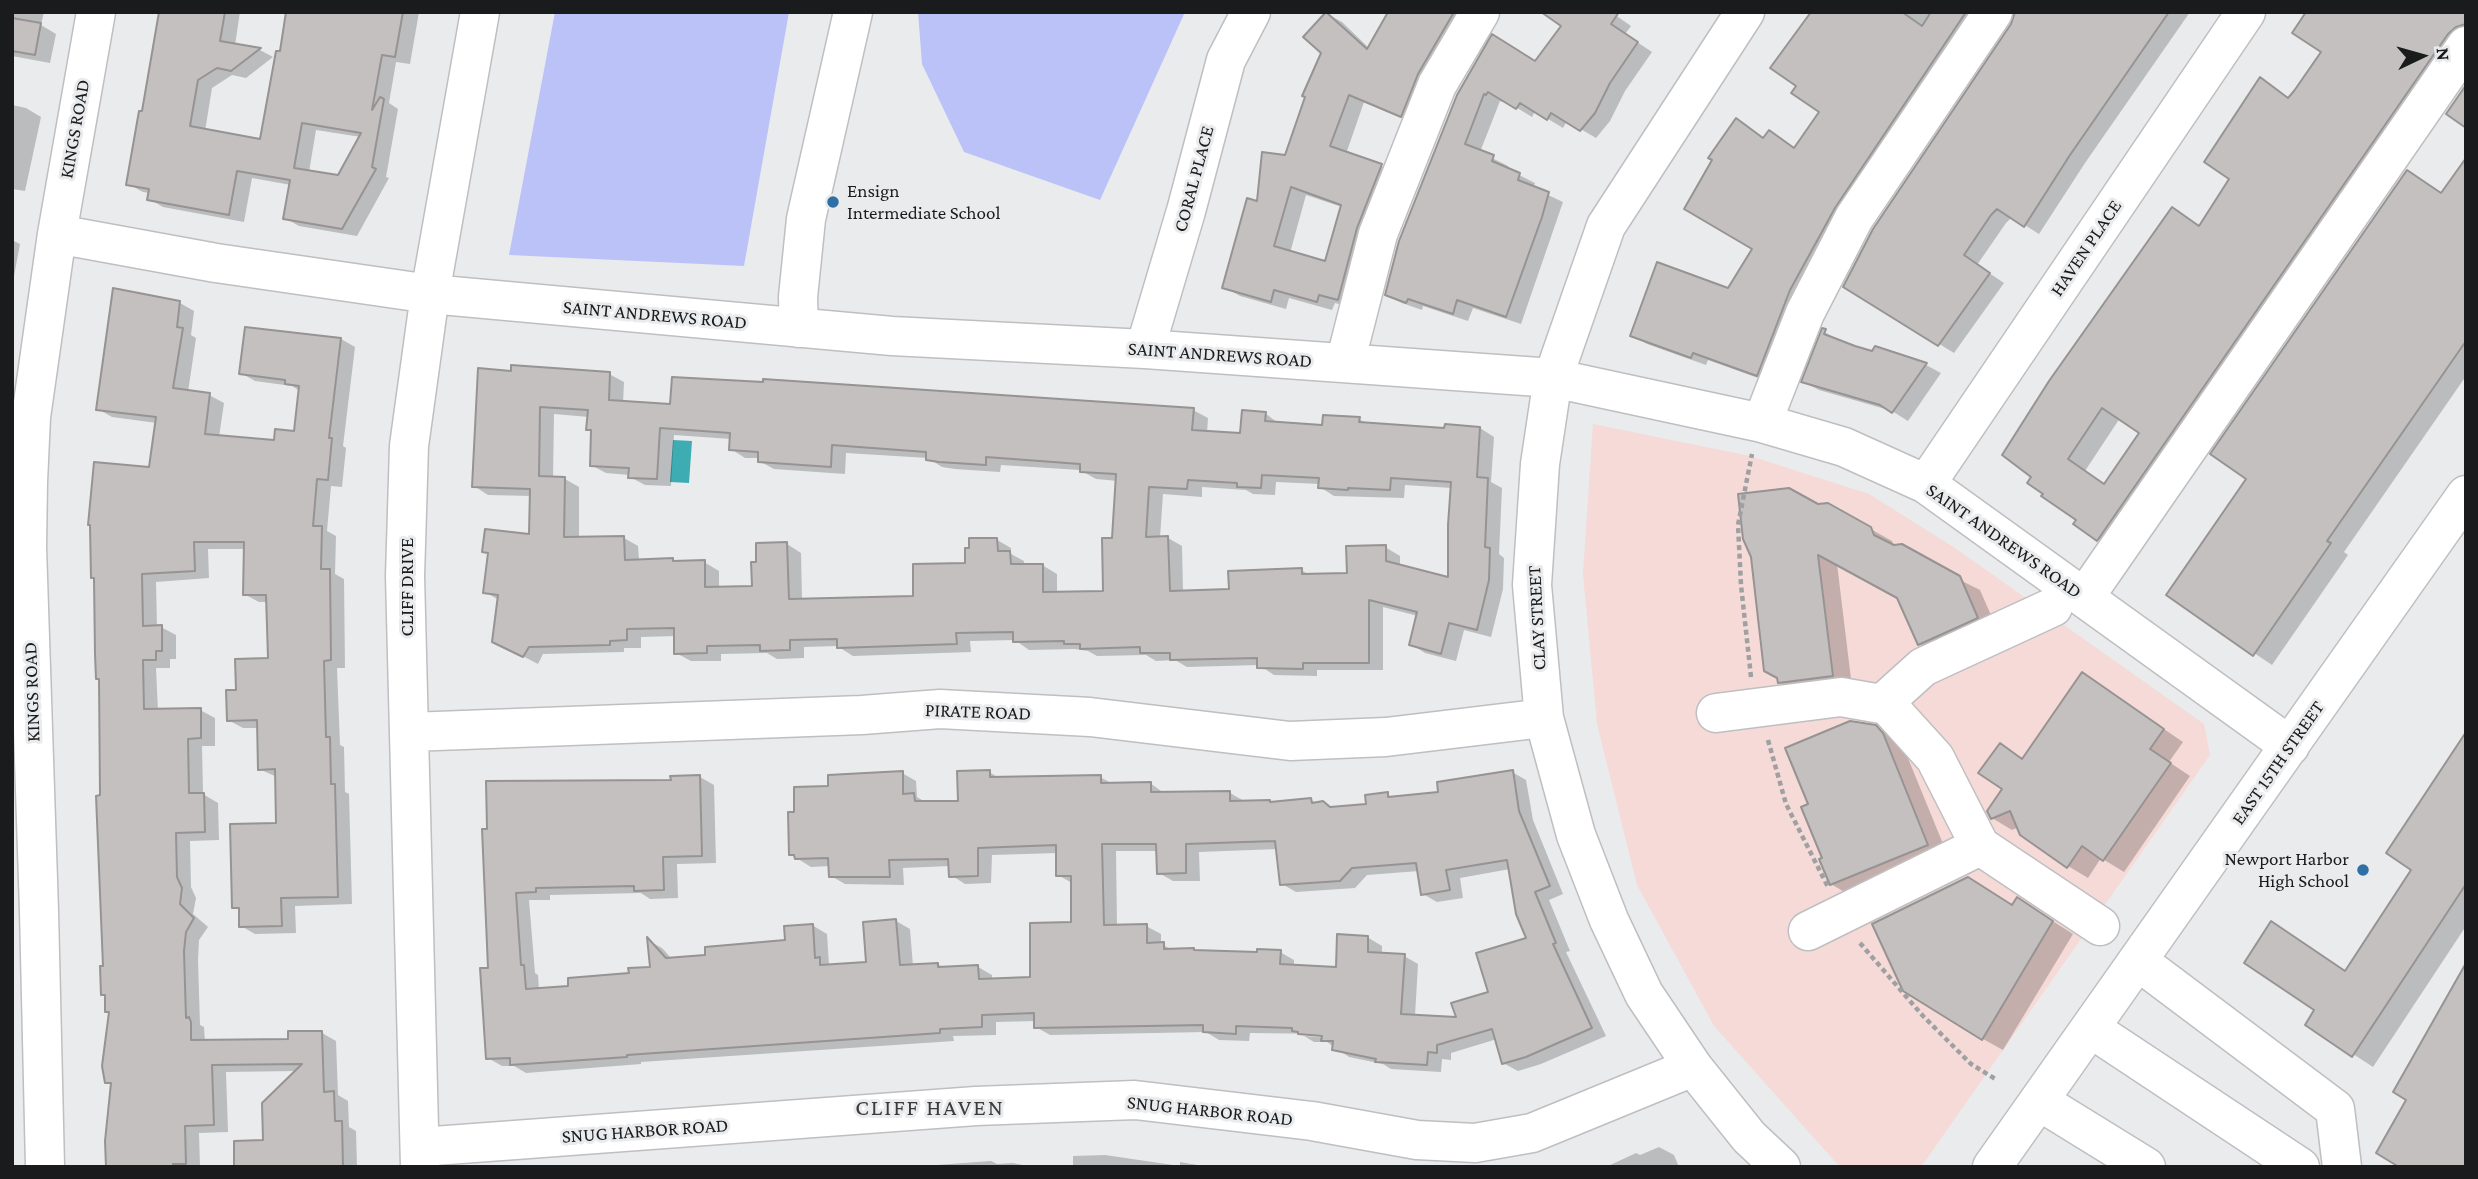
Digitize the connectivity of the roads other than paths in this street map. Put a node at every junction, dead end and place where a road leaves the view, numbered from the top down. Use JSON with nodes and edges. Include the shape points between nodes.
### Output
{"nodes":[{"id":1,"x":96,"y":12,"type":"edge"},
{"id":2,"x":480,"y":12,"type":"edge"},
{"id":3,"x":853,"y":12,"type":"edge"},
{"id":4,"x":1251,"y":12,"type":"edge"},
{"id":5,"x":1480,"y":12,"type":"edge"},
{"id":6,"x":1745,"y":12,"type":"edge"},
{"id":7,"x":1993,"y":12,"type":"edge"},
{"id":8,"x":2246,"y":12,"type":"edge"},
{"id":9,"x":2466,"y":46,"type":"edge"},
{"id":10,"x":57,"y":234,"type":"junction"},
{"id":11,"x":430,"y":294,"type":"junction"},
{"id":12,"x":799,"y":328,"type":"junction"},
{"id":13,"x":1145,"y":349,"type":"junction"},
{"id":14,"x":1345,"y":363,"type":"junction"},
{"id":15,"x":1553,"y":378,"type":"junction"},
{"id":16,"x":1758,"y":434,"type":"junction"},
{"id":17,"x":1926,"y":484,"type":"junction"},
{"id":18,"x":2466,"y":495,"type":"edge"},
{"id":19,"x":2069,"y":602,"type":"junction"},
{"id":20,"x":1882,"y":704,"type":"junction"},
{"id":21,"x":1716,"y":713,"type":"dead end"},
{"id":22,"x":1544,"y":718,"type":"junction"},
{"id":23,"x":410,"y":732,"type":"junction"},
{"id":24,"x":2290,"y":746,"type":"junction"},
{"id":25,"x":1980,"y":846,"type":"junction"},
{"id":26,"x":2100,"y":926,"type":"dead end"},
{"id":27,"x":1808,"y":931,"type":"dead end"},
{"id":28,"x":2138,"y":961,"type":"junction"},
{"id":29,"x":2090,"y":1028,"type":"junction"},
{"id":30,"x":1693,"y":1067,"type":"junction"},
{"id":31,"x":2039,"y":1101,"type":"junction"},
{"id":32,"x":420,"y":1157,"type":"edge"},
{"id":33,"x":2126,"y":1162,"type":"edge"},
{"id":34,"x":45,"y":1167,"type":"edge"},
{"id":35,"x":1781,"y":1167,"type":"edge"},
{"id":36,"x":1992,"y":1167,"type":"edge"},
{"id":37,"x":2300,"y":1167,"type":"edge"},
{"id":38,"x":2342,"y":1167,"type":"edge"}],
"edges":[{"from":1,"to":10,"type":"street","name":"KINGS ROAD"},
{"from":2,"to":11,"type":"street","name":"CLIFF DRIVE"},
{"from":3,"to":12,"type":"street","via":[[807,219]]},
{"from":4,"to":13,"type":"street","name":"CORAL PLACE","via":[[1226,60]]},
{"from":5,"to":14,"type":"street","via":[[1437,85],[1378,234]]},
{"from":6,"to":15,"type":"street","name":"CLAY STREET","via":[[1606,226]]},
{"from":7,"to":16,"type":"street","via":[[1854,218],[1805,313]]},
{"from":8,"to":17,"type":"street","name":"HAVEN PLACE"},
{"from":9,"to":19,"type":"street"},
{"from":10,"to":11,"type":"street","name":"SAINT ANDREWS ROAD"},
{"from":10,"to":34,"type":"street","name":"KINGS ROAD","via":[[31,417],[27,495]]},
{"from":11,"to":12,"type":"street","name":"SAINT ANDREWS ROAD"},
{"from":11,"to":23,"type":"street","name":"CLIFF DRIVE","via":[[410,446],[405,576]]},
{"from":12,"to":13,"type":"street","name":"SAINT ANDREWS ROAD"},
{"from":13,"to":14,"type":"street","name":"SAINT ANDREWS ROAD"},
{"from":14,"to":15,"type":"street","name":"SAINT ANDREWS ROAD"},
{"from":15,"to":16,"type":"street","name":"SAINT ANDREWS ROAD"},
{"from":15,"to":22,"type":"street","name":"CLAY STREET","via":[[1540,464],[1532,585]]},
{"from":16,"to":17,"type":"street","name":"SAINT ANDREWS ROAD","via":[[1844,447]]},
{"from":17,"to":19,"type":"street","name":"SAINT ANDREWS ROAD"},
{"from":18,"to":24,"type":"street","name":"EAST 15TH STREET"},
{"from":19,"to":20,"type":"street","via":[[1923,667]]},
{"from":19,"to":24,"type":"street","name":"SAINT ANDREWS ROAD"},
{"from":20,"to":21,"type":"street","via":[[1840,697]]},
{"from":20,"to":25,"type":"street","via":[[1935,758]]},
{"from":22,"to":23,"type":"street","name":"PIRATE ROAD","via":[[1386,737],[1290,741],[1090,717],[940,709]]},
{"from":22,"to":30,"type":"street","name":"CLAY STREET","via":[[1576,835],[1609,920],[1644,994]]},
{"from":23,"to":32,"type":"street","name":"CLIFF DRIVE"},
{"from":24,"to":28,"type":"street","name":"EAST 15TH STREET"},
{"from":25,"to":26,"type":"street"},
{"from":25,"to":27,"type":"street"},
{"from":28,"to":29,"type":"street","name":"EAST 15TH STREET"},
{"from":28,"to":38,"type":"street","via":[[2336,1109]]},
{"from":29,"to":31,"type":"street","name":"EAST 15TH STREET"},
{"from":29,"to":37,"type":"street"},
{"from":30,"to":32,"type":"street","name":"SNUG HARBOR ROAD","via":[[1532,1133],[1475,1143],[1417,1140],[1312,1121],[1135,1100],[962,1107]]},
{"from":30,"to":35,"type":"street","name":"CLAY STREET","via":[[1749,1137]]},
{"from":31,"to":33,"type":"street"},
{"from":31,"to":36,"type":"street","name":"EAST 15TH STREET"}]}
